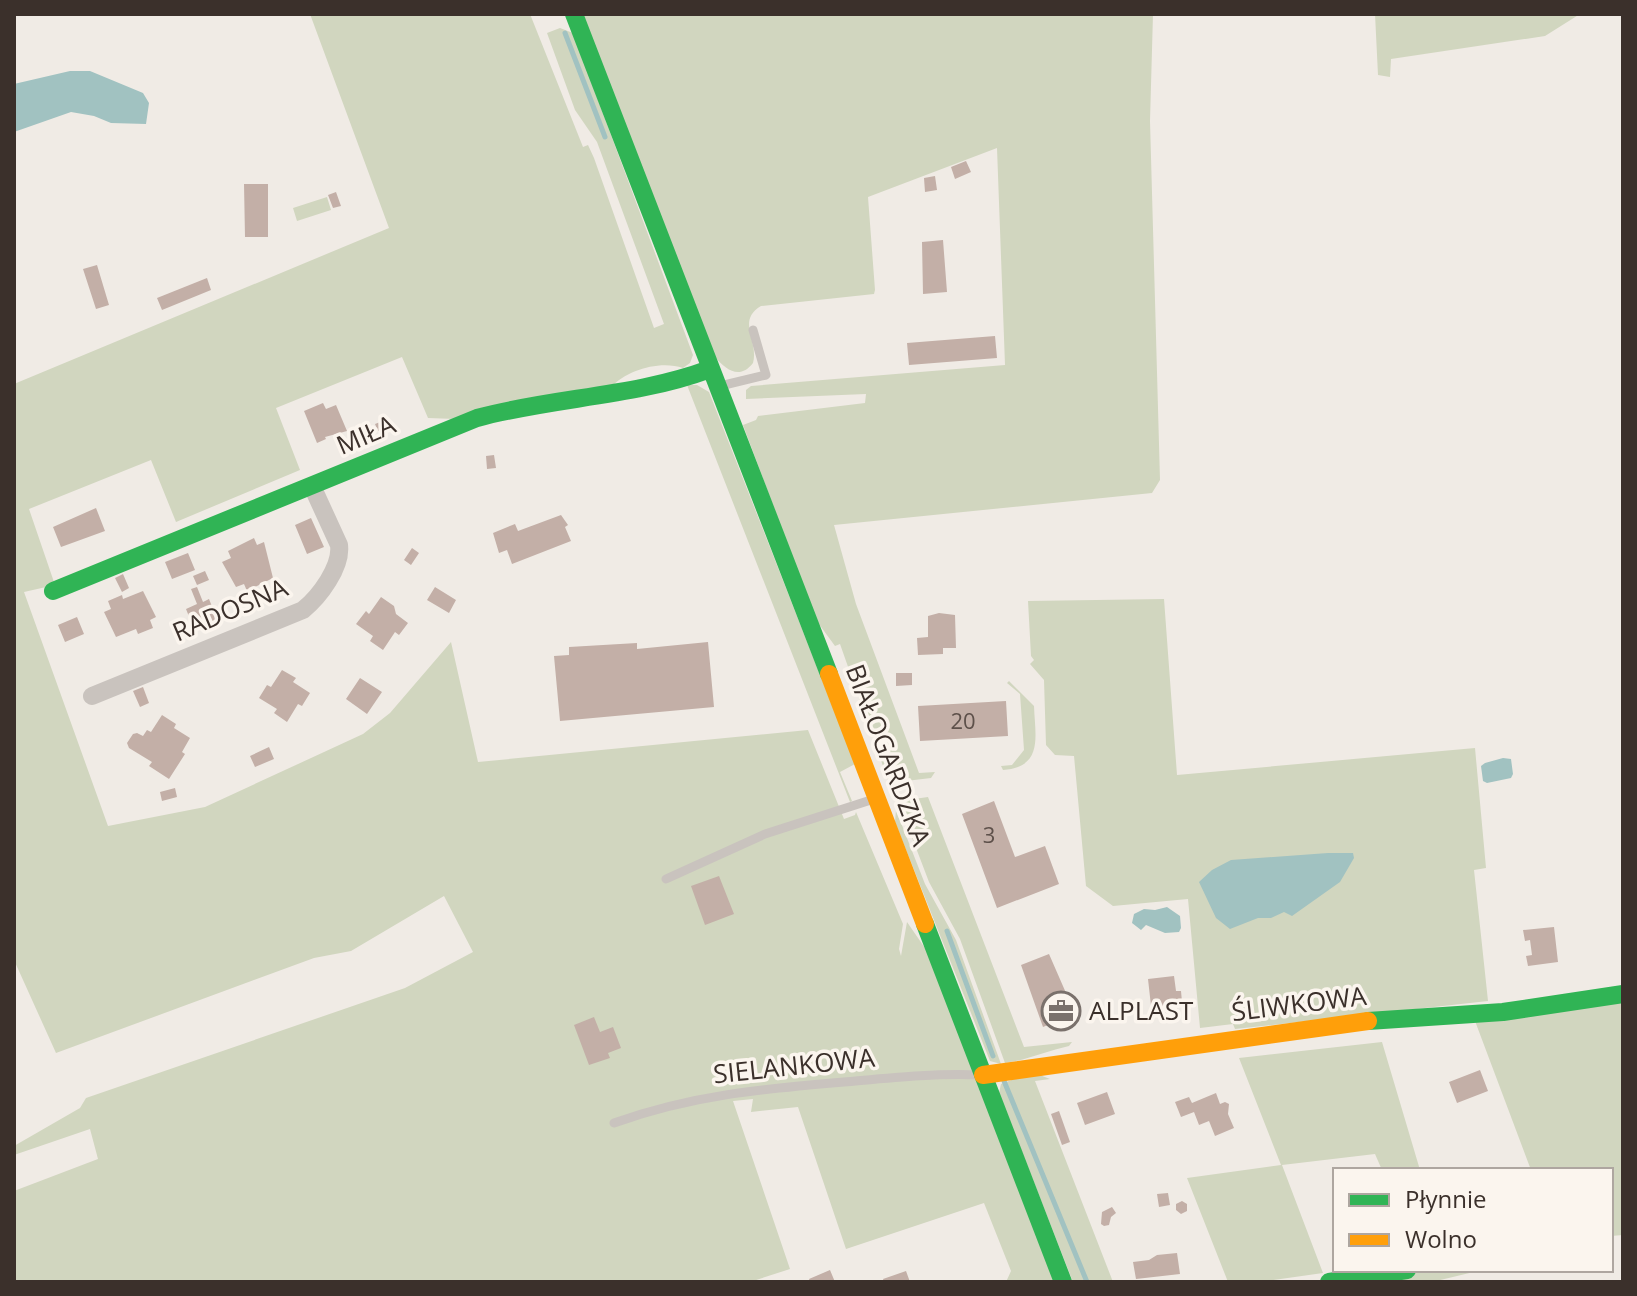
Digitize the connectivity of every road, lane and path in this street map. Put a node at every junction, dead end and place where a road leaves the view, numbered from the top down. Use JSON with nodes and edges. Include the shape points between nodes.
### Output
{"nodes":[{"id":1,"x":574,"y":14,"type":"edge"},
{"id":2,"x":753,"y":330,"type":"dead end"},
{"id":3,"x":714,"y":378,"type":"junction"},
{"id":4,"x":312,"y":486,"type":"junction"},
{"id":5,"x":53,"y":591,"type":"dead end"},
{"id":6,"x":92,"y":696,"type":"dead end"},
{"id":7,"x":877,"y":798,"type":"junction"},
{"id":8,"x":666,"y":879,"type":"dead end"},
{"id":9,"x":1623,"y":994,"type":"edge"},
{"id":10,"x":983,"y":1075,"type":"junction"},
{"id":11,"x":614,"y":1123,"type":"dead end"},
{"id":12,"x":1394,"y":1272,"type":"edge"},
{"id":13,"x":1063,"y":1282,"type":"edge"},
{"id":14,"x":1329,"y":1282,"type":"edge"}],
"edges":[{"from":1,"to":3,"type":"street","name":"BIAŁOGARDZKA"},
{"from":2,"to":3,"type":"lane","via":[[766,375]]},
{"from":3,"to":4,"type":"street","name":"MIŁA","via":[[503,409]]},
{"from":3,"to":7,"type":"street","name":"BIAŁOGARDZKA"},
{"from":4,"to":5,"type":"street","name":"MIŁA"},
{"from":4,"to":6,"type":"street","name":"RADOSNA","via":[[340,555],[310,605]]},
{"from":7,"to":8,"type":"lane","via":[[765,834]]},
{"from":7,"to":10,"type":"street","name":"BIAŁOGARDZKA"},
{"from":9,"to":10,"type":"street","name":"ŚLIWKOWA","via":[[1503,1012],[1344,1024]]},
{"from":10,"to":11,"type":"lane","name":"SIELANKOWA","via":[[943,1073],[734,1092],[659,1107]]},
{"from":10,"to":13,"type":"street","name":"BIAŁOGARDZKA"},
{"from":12,"to":14,"type":"street"}]}
